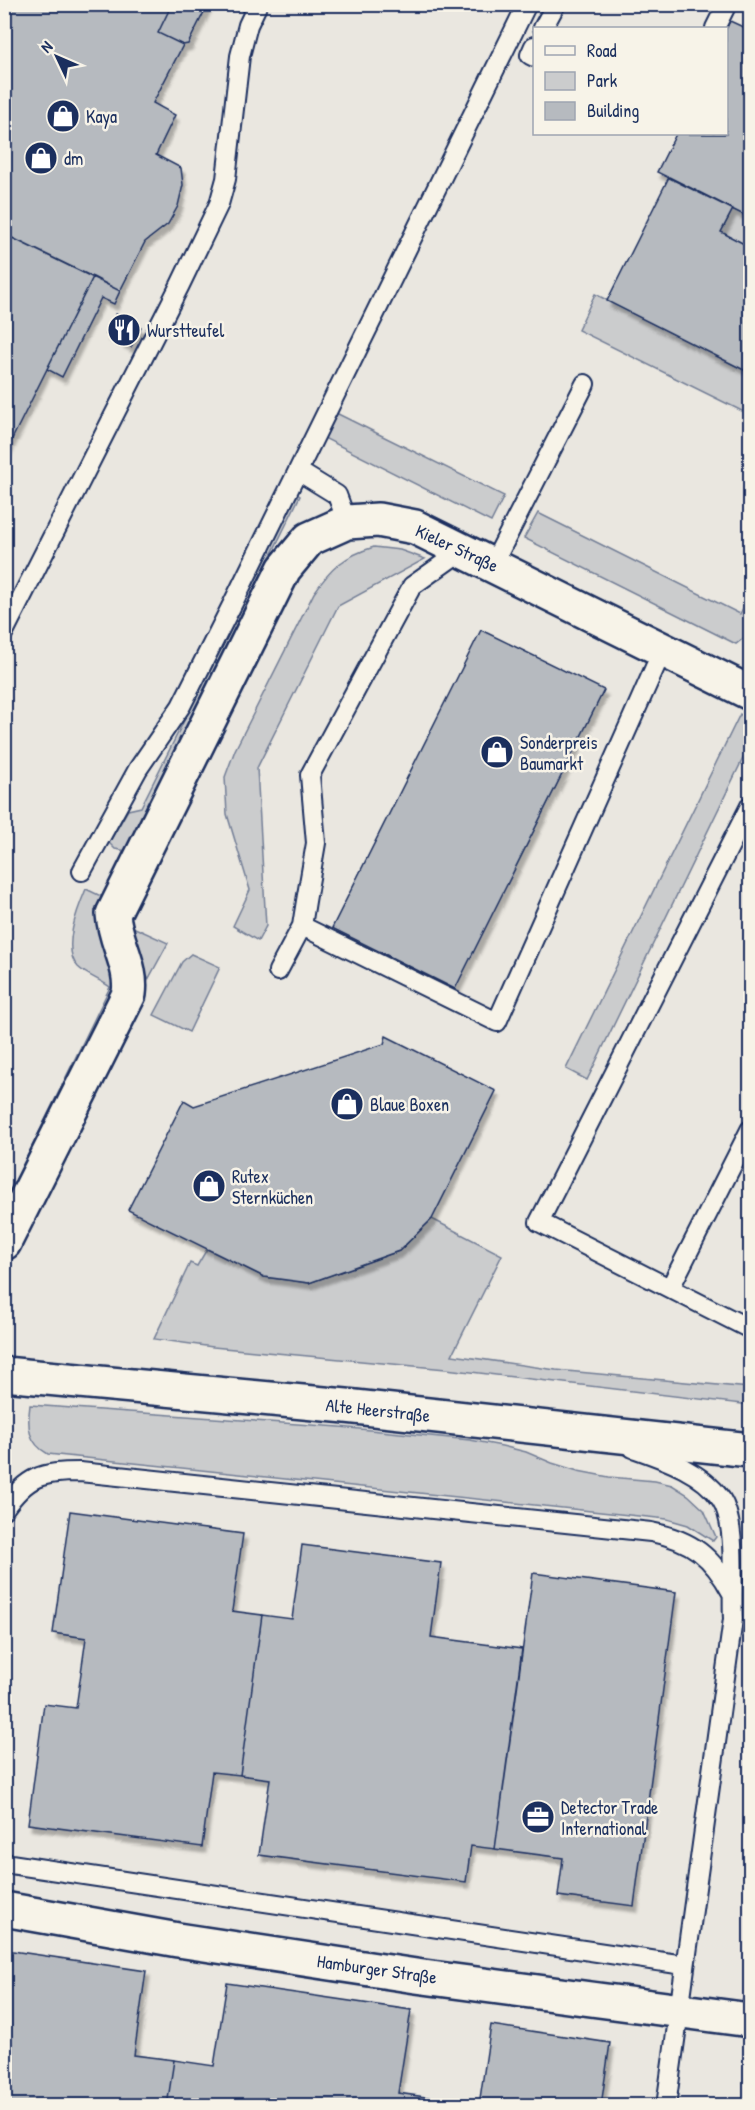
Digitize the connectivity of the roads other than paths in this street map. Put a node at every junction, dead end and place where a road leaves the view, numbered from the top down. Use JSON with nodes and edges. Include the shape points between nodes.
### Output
{"nodes":[{"id":1,"x":258,"y":4,"type":"edge"},
{"id":2,"x":556,"y":4,"type":"edge"},
{"id":3,"x":727,"y":4,"type":"edge"},
{"id":4,"x":527,"y":6,"type":"edge"},
{"id":5,"x":544,"y":27,"type":"edge"},
{"id":6,"x":716,"y":27,"type":"edge"},
{"id":7,"x":585,"y":384,"type":"dead end"},
{"id":8,"x":298,"y":471,"type":"junction"},
{"id":9,"x":346,"y":522,"type":"junction"},
{"id":10,"x":457,"y":547,"type":"junction"},
{"id":11,"x":493,"y":564,"type":"junction"},
{"id":12,"x":4,"y":632,"type":"edge"},
{"id":13,"x":663,"y":649,"type":"junction"},
{"id":14,"x":750,"y":693,"type":"edge"},
{"id":15,"x":750,"y":807,"type":"edge"},
{"id":16,"x":82,"y":871,"type":"dead end"},
{"id":17,"x":302,"y":926,"type":"junction"},
{"id":18,"x":278,"y":971,"type":"dead end"},
{"id":19,"x":750,"y":1130,"type":"edge"},
{"id":20,"x":4,"y":1243,"type":"edge"},
{"id":21,"x":670,"y":1288,"type":"junction"},
{"id":22,"x":750,"y":1329,"type":"edge"},
{"id":23,"x":4,"y":1374,"type":"edge"},
{"id":24,"x":589,"y":1432,"type":"junction"},
{"id":25,"x":750,"y":1450,"type":"edge"},
{"id":26,"x":4,"y":1509,"type":"edge"},
{"id":27,"x":732,"y":1593,"type":"junction"},
{"id":28,"x":4,"y":1863,"type":"edge"},
{"id":29,"x":4,"y":1910,"type":"edge"},
{"id":30,"x":684,"y":1965,"type":"junction"},
{"id":31,"x":678,"y":2010,"type":"junction"},
{"id":32,"x":750,"y":2020,"type":"edge"},
{"id":33,"x":666,"y":2106,"type":"edge"}],
"edges":[{"from":1,"to":12,"type":"lane","via":[[240,56],[226,179],[219,204]]},
{"from":2,"to":5,"type":"lane"},
{"from":3,"to":6,"type":"lane"},
{"from":4,"to":8,"type":"lane"},
{"from":7,"to":11,"type":"lane"},
{"from":8,"to":9,"type":"lane","via":[[337,495]]},
{"from":8,"to":16,"type":"lane","via":[[181,706],[138,769]]},
{"from":9,"to":10,"type":"street","name":"Kieler Straße","via":[[378,520],[415,527]]},
{"from":9,"to":20,"type":"street","name":"Kieler Straße","via":[[309,539],[284,569],[113,915],[129,969],[129,994]]},
{"from":10,"to":11,"type":"street","name":"Kieler Straße"},
{"from":10,"to":17,"type":"lane","via":[[450,559],[412,586],[310,775],[316,843]]},
{"from":11,"to":13,"type":"street","name":"Kieler Straße"},
{"from":13,"to":14,"type":"street","name":"Kieler Straße"},
{"from":13,"to":17,"type":"lane","via":[[498,1022]]},
{"from":15,"to":21,"type":"lane","via":[[539,1222]]},
{"from":17,"to":18,"type":"lane"},
{"from":19,"to":21,"type":"lane"},
{"from":21,"to":22,"type":"lane"},
{"from":23,"to":24,"type":"street","name":"Alte Heerstraße"},
{"from":24,"to":25,"type":"street","name":"Alte Heerstraße"},
{"from":24,"to":27,"type":"lane","via":[[669,1461],[704,1481],[721,1500],[729,1519]]},
{"from":26,"to":27,"type":"lane","via":[[23,1486],[41,1475],[80,1472],[651,1532],[689,1543],[721,1573]]},
{"from":27,"to":30,"type":"lane","via":[[733,1619]]},
{"from":28,"to":30,"type":"lane"},
{"from":29,"to":31,"type":"street","name":"Hamburger Straße","via":[[416,1976]]},
{"from":30,"to":31,"type":"lane"},
{"from":31,"to":32,"type":"street","name":"Hamburger Straße"},
{"from":31,"to":33,"type":"lane"}]}
